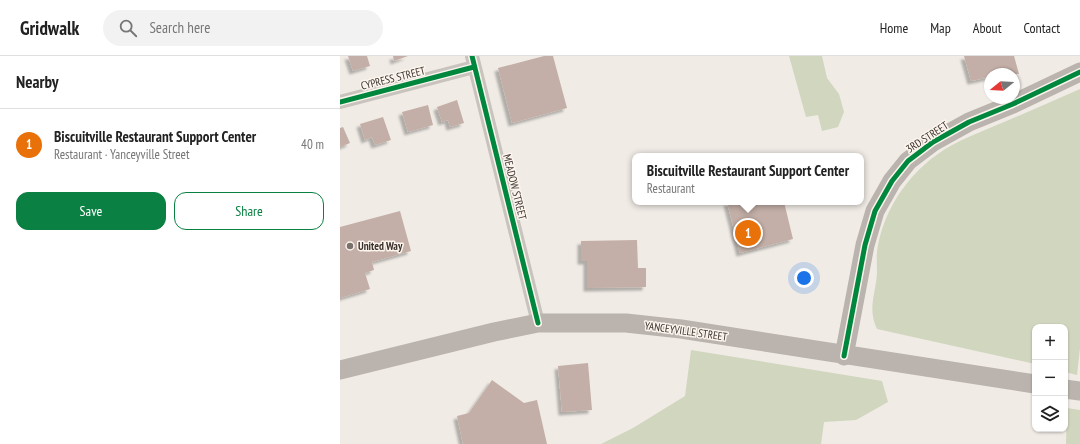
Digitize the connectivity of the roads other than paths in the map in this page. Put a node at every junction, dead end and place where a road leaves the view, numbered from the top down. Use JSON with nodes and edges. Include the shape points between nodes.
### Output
{"nodes":[{"id":1,"x":473,"y":61,"type":"edge"},
{"id":2,"x":1080,"y":72,"type":"edge"},
{"id":3,"x":340,"y":102,"type":"edge"},
{"id":4,"x":538,"y":323,"type":"junction"},
{"id":5,"x":844,"y":356,"type":"junction"},
{"id":6,"x":340,"y":370,"type":"edge"},
{"id":7,"x":1032,"y":384,"type":"edge"},
{"id":8,"x":1068,"y":389,"type":"edge"},
{"id":9,"x":1080,"y":391,"type":"edge"}],
"edges":[{"from":1,"to":3,"type":"street","name":"CYPRESS STREET"},
{"from":1,"to":4,"type":"street","name":"MEADOW STREET"},
{"from":2,"to":5,"type":"main road","name":"3RD STREET","via":[[969,122],[933,142],[908,161],[892,181],[875,211],[865,245]]},
{"from":4,"to":5,"type":"main road","name":"YANCEYVILLE STREET","via":[[626,323],[681,329]]},
{"from":4,"to":6,"type":"main road","name":"YANCEYVILLE STREET"},
{"from":5,"to":7,"type":"main road","name":"YANCEYVILLE STREET"},
{"from":8,"to":9,"type":"main road"}]}
